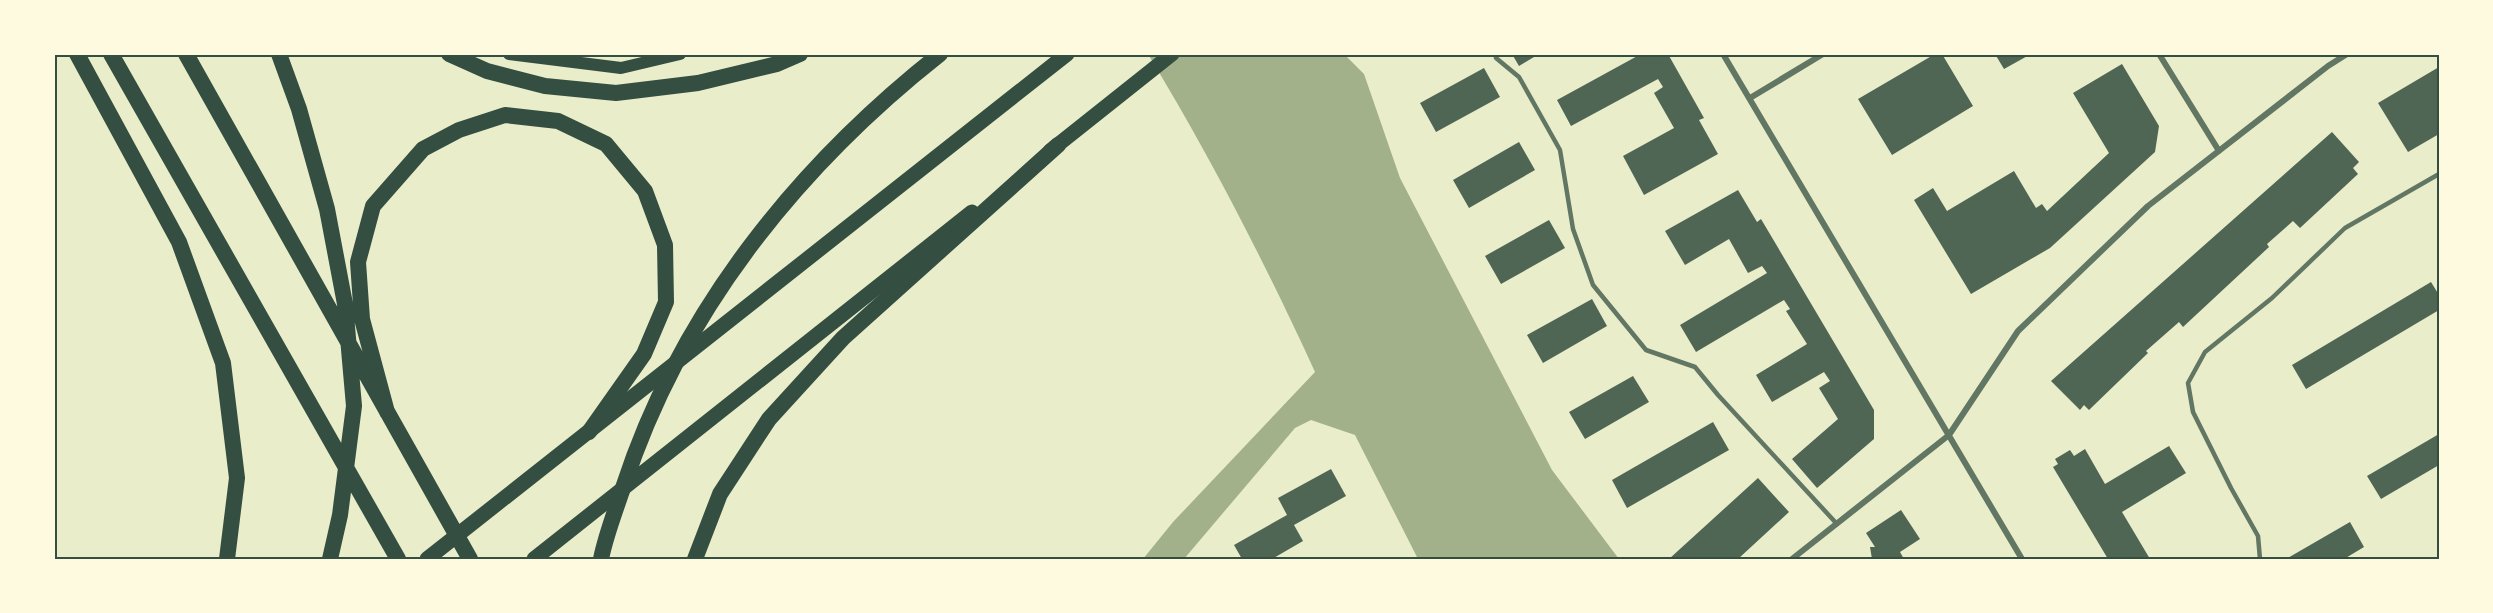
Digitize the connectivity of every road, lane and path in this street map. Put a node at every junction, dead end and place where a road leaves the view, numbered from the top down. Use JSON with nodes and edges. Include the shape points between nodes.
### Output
{"nodes":[{"id":1,"x":77,"y":54,"type":"edge"},
{"id":2,"x":111,"y":54,"type":"edge"},
{"id":3,"x":186,"y":54,"type":"edge"},
{"id":4,"x":279,"y":54,"type":"edge"},
{"id":5,"x":448,"y":54,"type":"edge"},
{"id":6,"x":509,"y":54,"type":"edge"},
{"id":7,"x":680,"y":54,"type":"edge"},
{"id":8,"x":800,"y":54,"type":"edge"},
{"id":9,"x":940,"y":54,"type":"edge"},
{"id":10,"x":1066,"y":54,"type":"edge"},
{"id":11,"x":1172,"y":54,"type":"edge"},
{"id":12,"x":1723,"y":54,"type":"edge"},
{"id":13,"x":1823,"y":54,"type":"edge"},
{"id":14,"x":2159,"y":54,"type":"edge"},
{"id":15,"x":2347,"y":54,"type":"edge"},
{"id":16,"x":1496,"y":58,"type":"dead end"},
{"id":17,"x":1750,"y":98,"type":"junction"},
{"id":18,"x":1058,"y":145,"type":"junction"},
{"id":19,"x":2219,"y":151,"type":"junction"},
{"id":20,"x":2439,"y":174,"type":"edge"},
{"id":21,"x":387,"y":412,"type":"junction"},
{"id":22,"x":589,"y":432,"type":"junction"},
{"id":23,"x":1949,"y":435,"type":"junction"},
{"id":24,"x":1837,"y":524,"type":"junction"},
{"id":25,"x":227,"y":559,"type":"edge"},
{"id":26,"x":330,"y":559,"type":"edge"},
{"id":27,"x":398,"y":559,"type":"edge"},
{"id":28,"x":427,"y":559,"type":"edge"},
{"id":29,"x":470,"y":559,"type":"edge"},
{"id":30,"x":534,"y":559,"type":"edge"},
{"id":31,"x":601,"y":559,"type":"edge"},
{"id":32,"x":695,"y":559,"type":"edge"},
{"id":33,"x":1792,"y":559,"type":"edge"},
{"id":34,"x":2022,"y":559,"type":"edge"},
{"id":35,"x":2260,"y":559,"type":"edge"}],
"edges":[{"from":1,"to":25,"type":"highway","via":[[179,242],[223,363],[237,478]]},
{"from":2,"to":27,"type":"highway"},
{"from":3,"to":21,"type":"highway"},
{"from":4,"to":26,"type":"highway","via":[[327,209],[345,304],[354,406],[340,515]]},
{"from":5,"to":8,"type":"highway","via":[[487,72],[544,86],[616,93],[698,82],[777,64]]},
{"from":6,"to":7,"type":"main road","via":[[621,68]]},
{"from":9,"to":31,"type":"highway","via":[[820,161],[763,230],[691,333],[632,461]]},
{"from":10,"to":22,"type":"main road"},
{"from":11,"to":18,"type":"main road"},
{"from":12,"to":17,"type":"street"},
{"from":13,"to":17,"type":"street"},
{"from":14,"to":19,"type":"street"},
{"from":15,"to":19,"type":"street"},
{"from":16,"to":24,"type":"lane","via":[[1519,77],[1560,150],[1573,229],[1593,285],[1646,350],[1695,367]]},
{"from":17,"to":23,"type":"street"},
{"from":18,"to":30,"type":"main road"},
{"from":18,"to":32,"type":"highway","via":[[843,338],[769,419],[720,494]]},
{"from":19,"to":23,"type":"street","via":[[2148,206],[2018,332]]},
{"from":20,"to":35,"type":"lane","via":[[2345,228],[2272,298],[2205,352],[2188,383],[2193,412],[2258,536]]},
{"from":21,"to":22,"type":"highway","via":[[362,319],[358,262],[374,206],[423,149],[459,130],[505,116],[558,121],[606,144],[645,191],[665,244],[666,302],[644,354]]},
{"from":21,"to":29,"type":"highway"},
{"from":22,"to":28,"type":"main road"},
{"from":23,"to":24,"type":"street"},
{"from":23,"to":34,"type":"street"},
{"from":24,"to":33,"type":"street"}]}
